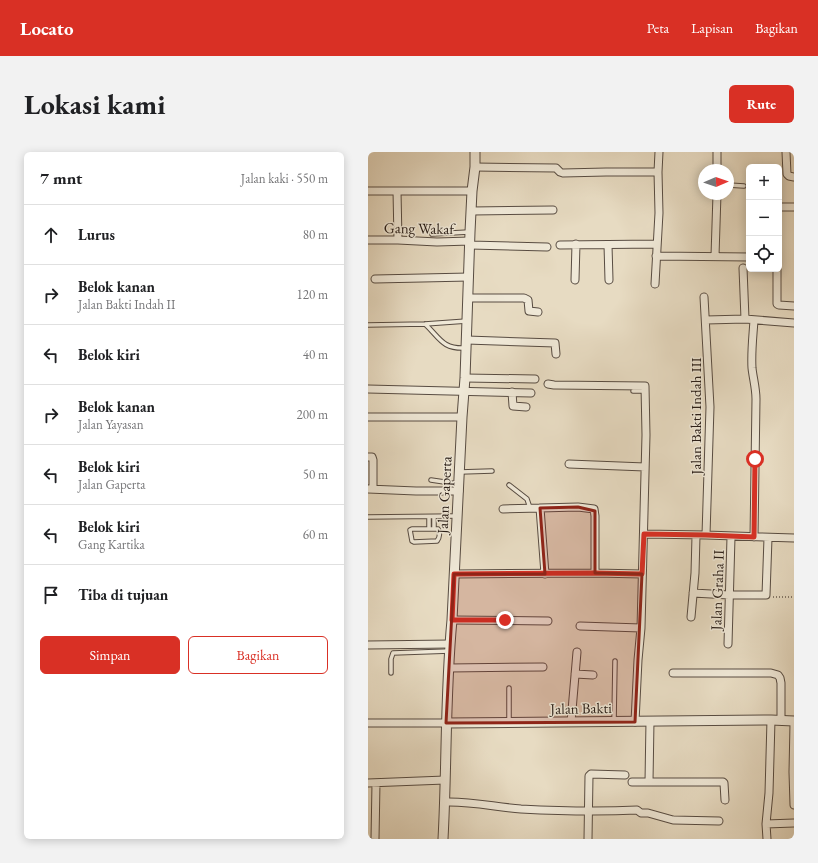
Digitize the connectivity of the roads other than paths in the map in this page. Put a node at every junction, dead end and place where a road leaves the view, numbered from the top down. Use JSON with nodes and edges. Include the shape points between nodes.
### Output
{"nodes":[{"id":1,"x":475,"y":152,"type":"edge"},
{"id":2,"x":659,"y":152,"type":"edge"},
{"id":3,"x":717,"y":152,"type":"edge"},
{"id":4,"x":786,"y":152,"type":"edge"},
{"id":5,"x":717,"y":164,"type":"edge"},
{"id":6,"x":475,"y":167,"type":"junction"},
{"id":7,"x":658,"y":172,"type":"junction"},
{"id":8,"x":794,"y":177,"type":"edge"},
{"id":9,"x":734,"y":185,"type":"edge"},
{"id":10,"x":744,"y":186,"type":"dead end"},
{"id":11,"x":368,"y":191,"type":"edge"},
{"id":12,"x":398,"y":191,"type":"junction"},
{"id":13,"x":472,"y":191,"type":"junction"},
{"id":14,"x":717,"y":200,"type":"edge"},
{"id":15,"x":794,"y":207,"type":"edge"},
{"id":16,"x":782,"y":208,"type":"edge"},
{"id":17,"x":553,"y":210,"type":"dead end"},
{"id":18,"x":472,"y":211,"type":"junction"},
{"id":19,"x":432,"y":234,"type":"dead end"},
{"id":20,"x":368,"y":240,"type":"edge"},
{"id":21,"x":398,"y":240,"type":"junction"},
{"id":22,"x":472,"y":241,"type":"junction"},
{"id":23,"x":576,"y":244,"type":"junction"},
{"id":24,"x":657,"y":244,"type":"junction"},
{"id":25,"x":560,"y":245,"type":"dead end"},
{"id":26,"x":608,"y":245,"type":"junction"},
{"id":27,"x":547,"y":247,"type":"dead end"},
{"id":28,"x":656,"y":256,"type":"junction"},
{"id":29,"x":715,"y":256,"type":"junction"},
{"id":30,"x":746,"y":257,"type":"edge"},
{"id":31,"x":743,"y":268,"type":"dead end"},
{"id":32,"x":776,"y":272,"type":"edge"},
{"id":33,"x":469,"y":277,"type":"junction"},
{"id":34,"x":375,"y":279,"type":"dead end"},
{"id":35,"x":575,"y":280,"type":"dead end"},
{"id":36,"x":609,"y":280,"type":"dead end"},
{"id":37,"x":655,"y":284,"type":"dead end"},
{"id":38,"x":704,"y":297,"type":"dead end"},
{"id":39,"x":468,"y":298,"type":"junction"},
{"id":40,"x":794,"y":306,"type":"edge"},
{"id":41,"x":538,"y":312,"type":"dead end"},
{"id":42,"x":745,"y":319,"type":"junction"},
{"id":43,"x":706,"y":320,"type":"junction"},
{"id":44,"x":754,"y":320,"type":"junction"},
{"id":45,"x":467,"y":321,"type":"junction"},
{"id":46,"x":794,"y":323,"type":"edge"},
{"id":47,"x":425,"y":324,"type":"junction"},
{"id":48,"x":368,"y":325,"type":"edge"},
{"id":49,"x":467,"y":344,"type":"junction"},
{"id":50,"x":556,"y":354,"type":"dead end"},
{"id":51,"x":465,"y":378,"type":"junction"},
{"id":52,"x":535,"y":379,"type":"dead end"},
{"id":53,"x":548,"y":384,"type":"dead end"},
{"id":54,"x":368,"y":390,"type":"edge"},
{"id":55,"x":633,"y":391,"type":"dead end"},
{"id":56,"x":646,"y":391,"type":"junction"},
{"id":57,"x":464,"y":392,"type":"junction"},
{"id":58,"x":512,"y":392,"type":"junction"},
{"id":59,"x":531,"y":393,"type":"dead end"},
{"id":60,"x":526,"y":407,"type":"dead end"},
{"id":61,"x":368,"y":417,"type":"edge"},
{"id":62,"x":462,"y":417,"type":"junction"},
{"id":63,"x":368,"y":457,"type":"edge"},
{"id":64,"x":569,"y":464,"type":"dead end"},
{"id":65,"x":645,"y":467,"type":"junction"},
{"id":66,"x":492,"y":471,"type":"dead end"},
{"id":67,"x":460,"y":472,"type":"junction"},
{"id":68,"x":431,"y":480,"type":"dead end"},
{"id":69,"x":509,"y":485,"type":"dead end"},
{"id":70,"x":459,"y":487,"type":"junction"},
{"id":71,"x":370,"y":489,"type":"edge"},
{"id":72,"x":530,"y":508,"type":"junction"},
{"id":73,"x":540,"y":508,"type":"junction"},
{"id":74,"x":503,"y":509,"type":"dead end"},
{"id":75,"x":457,"y":516,"type":"junction"},
{"id":76,"x":368,"y":517,"type":"edge"},
{"id":77,"x":429,"y":517,"type":"junction"},
{"id":78,"x":434,"y":517,"type":"junction"},
{"id":79,"x":431,"y":529,"type":"junction"},
{"id":80,"x":644,"y":534,"type":"junction"},
{"id":81,"x":706,"y":535,"type":"junction"},
{"id":82,"x":696,"y":536,"type":"junction"},
{"id":83,"x":731,"y":537,"type":"junction"},
{"id":84,"x":754,"y":537,"type":"junction"},
{"id":85,"x":768,"y":538,"type":"junction"},
{"id":86,"x":794,"y":538,"type":"edge"},
{"id":87,"x":595,"y":573,"type":"junction"},
{"id":88,"x":454,"y":574,"type":"junction"},
{"id":89,"x":545,"y":574,"type":"junction"},
{"id":90,"x":642,"y":574,"type":"junction"},
{"id":91,"x":693,"y":593,"type":"junction"},
{"id":92,"x":729,"y":595,"type":"junction"},
{"id":93,"x":691,"y":617,"type":"dead end"},
{"id":94,"x":452,"y":620,"type":"junction"},
{"id":95,"x":548,"y":621,"type":"dead end"},
{"id":96,"x":580,"y":626,"type":"dead end"},
{"id":97,"x":641,"y":628,"type":"junction"},
{"id":98,"x":728,"y":644,"type":"dead end"},
{"id":99,"x":368,"y":645,"type":"edge"},
{"id":100,"x":450,"y":647,"type":"junction"},
{"id":101,"x":577,"y":652,"type":"dead end"},
{"id":102,"x":615,"y":661,"type":"dead end"},
{"id":103,"x":543,"y":667,"type":"dead end"},
{"id":104,"x":449,"y":668,"type":"junction"},
{"id":105,"x":391,"y":673,"type":"dead end"},
{"id":106,"x":674,"y":673,"type":"dead end"},
{"id":107,"x":574,"y":674,"type":"junction"},
{"id":108,"x":593,"y":675,"type":"dead end"},
{"id":109,"x":509,"y":688,"type":"dead end"},
{"id":110,"x":771,"y":720,"type":"junction"},
{"id":111,"x":781,"y":720,"type":"junction"},
{"id":112,"x":614,"y":721,"type":"junction"},
{"id":113,"x":650,"y":721,"type":"junction"},
{"id":114,"x":794,"y":721,"type":"edge"},
{"id":115,"x":571,"y":722,"type":"junction"},
{"id":116,"x":635,"y":722,"type":"junction"},
{"id":117,"x":368,"y":723,"type":"edge"},
{"id":118,"x":446,"y":723,"type":"junction"},
{"id":119,"x":509,"y":723,"type":"junction"},
{"id":120,"x":794,"y":724,"type":"edge"},
{"id":121,"x":625,"y":775,"type":"dead end"},
{"id":122,"x":445,"y":780,"type":"junction"},
{"id":123,"x":632,"y":782,"type":"dead end"},
{"id":124,"x":649,"y":782,"type":"junction"},
{"id":125,"x":368,"y":783,"type":"edge"},
{"id":126,"x":376,"y":783,"type":"junction"},
{"id":127,"x":725,"y":800,"type":"dead end"},
{"id":128,"x":445,"y":802,"type":"junction"},
{"id":129,"x":794,"y":804,"type":"edge"},
{"id":130,"x":588,"y":811,"type":"junction"},
{"id":131,"x":719,"y":821,"type":"dead end"},
{"id":132,"x":794,"y":823,"type":"edge"},
{"id":133,"x":766,"y":824,"type":"junction"},
{"id":134,"x":375,"y":839,"type":"edge"},
{"id":135,"x":443,"y":839,"type":"edge"},
{"id":136,"x":588,"y":839,"type":"edge"},
{"id":137,"x":767,"y":839,"type":"edge"}],
"edges":[{"from":1,"to":6,"type":"street","name":"Jalan Gaperta"},
{"from":2,"to":7,"type":"street"},
{"from":3,"to":5,"type":"street"},
{"from":4,"to":8,"type":"street","via":[[787,174]]},
{"from":6,"to":7,"type":"street","via":[[556,168],[563,173]]},
{"from":6,"to":13,"type":"street","name":"Jalan Gaperta"},
{"from":7,"to":24,"type":"street"},
{"from":9,"to":10,"type":"lane"},
{"from":11,"to":12,"type":"street"},
{"from":12,"to":13,"type":"street"},
{"from":12,"to":21,"type":"street"},
{"from":13,"to":18,"type":"street","name":"Jalan Gaperta"},
{"from":14,"to":29,"type":"street"},
{"from":15,"to":16,"type":"street"},
{"from":17,"to":18,"type":"street"},
{"from":18,"to":22,"type":"street","name":"Jalan Gaperta"},
{"from":19,"to":22,"type":"lane"},
{"from":20,"to":21,"type":"street","name":"Gang Wakaf"},
{"from":21,"to":22,"type":"street","name":"Gang Wakaf"},
{"from":22,"to":27,"type":"street","name":"Gang Wakaf"},
{"from":22,"to":33,"type":"street","name":"Jalan Gaperta"},
{"from":23,"to":25,"type":"street"},
{"from":23,"to":26,"type":"street"},
{"from":23,"to":35,"type":"street"},
{"from":24,"to":26,"type":"street"},
{"from":24,"to":28,"type":"street"},
{"from":26,"to":36,"type":"street"},
{"from":28,"to":29,"type":"street"},
{"from":28,"to":37,"type":"street"},
{"from":29,"to":30,"type":"street"},
{"from":31,"to":42,"type":"street"},
{"from":32,"to":40,"type":"street","via":[[777,304]]},
{"from":33,"to":34,"type":"street"},
{"from":33,"to":39,"type":"street","name":"Jalan Gaperta"},
{"from":38,"to":43,"type":"street","name":"Jalan Bakti Indah III"},
{"from":39,"to":41,"type":"street","via":[[524,298],[528,300],[529,311]]},
{"from":39,"to":45,"type":"street","name":"Jalan Gaperta"},
{"from":42,"to":43,"type":"street"},
{"from":42,"to":44,"type":"street"},
{"from":43,"to":81,"type":"street","name":"Jalan Bakti Indah III","via":[[710,408]]},
{"from":44,"to":46,"type":"street"},
{"from":44,"to":84,"type":"street"},
{"from":45,"to":47,"type":"lane"},
{"from":45,"to":49,"type":"street","name":"Jalan Gaperta"},
{"from":47,"to":48,"type":"lane"},
{"from":47,"to":49,"type":"lane","via":[[446,345],[453,348]]},
{"from":49,"to":50,"type":"street","via":[[555,343]]},
{"from":49,"to":51,"type":"street","name":"Jalan Gaperta"},
{"from":51,"to":52,"type":"street"},
{"from":51,"to":57,"type":"street","name":"Jalan Gaperta"},
{"from":53,"to":56,"type":"street","via":[[645,386]]},
{"from":54,"to":57,"type":"street"},
{"from":55,"to":56,"type":"lane"},
{"from":56,"to":65,"type":"street"},
{"from":57,"to":58,"type":"street"},
{"from":57,"to":62,"type":"street","name":"Jalan Gaperta"},
{"from":58,"to":59,"type":"street"},
{"from":58,"to":60,"type":"street","via":[[513,406]]},
{"from":61,"to":62,"type":"street"},
{"from":62,"to":67,"type":"street","name":"Jalan Gaperta"},
{"from":63,"to":71,"type":"street","via":[[373,459]]},
{"from":64,"to":65,"type":"street"},
{"from":65,"to":80,"type":"street"},
{"from":66,"to":67,"type":"lane"},
{"from":67,"to":70,"type":"street","name":"Jalan Gaperta"},
{"from":68,"to":70,"type":"lane"},
{"from":69,"to":72,"type":"lane","via":[[527,499]]},
{"from":70,"to":71,"type":"street","via":[[416,491]]},
{"from":70,"to":75,"type":"street","name":"Jalan Gaperta"},
{"from":72,"to":73,"type":"street"},
{"from":72,"to":74,"type":"street"},
{"from":73,"to":87,"type":"street","via":[[594,509]]},
{"from":73,"to":89,"type":"street"},
{"from":75,"to":78,"type":"lane"},
{"from":75,"to":88,"type":"street","name":"Jalan Gaperta"},
{"from":76,"to":77,"type":"lane"},
{"from":77,"to":78,"type":"lane"},
{"from":77,"to":79,"type":"lane"},
{"from":78,"to":79,"type":"lane"},
{"from":79,"to":79,"type":"lane","via":[[412,528],[412,541],[438,541],[438,529]]},
{"from":80,"to":82,"type":"street"},
{"from":80,"to":90,"type":"street"},
{"from":81,"to":82,"type":"street"},
{"from":81,"to":83,"type":"street"},
{"from":82,"to":91,"type":"street"},
{"from":83,"to":84,"type":"street"},
{"from":83,"to":92,"type":"street","name":"Jalan Graha II"},
{"from":84,"to":85,"type":"street"},
{"from":85,"to":86,"type":"street"},
{"from":85,"to":92,"type":"street","via":[[766,595]]},
{"from":87,"to":89,"type":"street"},
{"from":87,"to":90,"type":"street"},
{"from":88,"to":89,"type":"street"},
{"from":88,"to":94,"type":"street","name":"Jalan Gaperta"},
{"from":90,"to":97,"type":"street"},
{"from":91,"to":92,"type":"street"},
{"from":91,"to":93,"type":"street"},
{"from":92,"to":98,"type":"street","name":"Jalan Graha II"},
{"from":94,"to":95,"type":"street"},
{"from":94,"to":100,"type":"street","name":"Jalan Gaperta"},
{"from":96,"to":97,"type":"street"},
{"from":97,"to":116,"type":"street"},
{"from":99,"to":100,"type":"street"},
{"from":100,"to":104,"type":"street","name":"Jalan Gaperta"},
{"from":100,"to":105,"type":"lane","via":[[393,653]]},
{"from":101,"to":107,"type":"street"},
{"from":102,"to":112,"type":"lane"},
{"from":103,"to":104,"type":"street"},
{"from":104,"to":118,"type":"street","name":"Jalan Gaperta"},
{"from":106,"to":111,"type":"street","via":[[775,674],[780,678]]},
{"from":107,"to":108,"type":"street"},
{"from":107,"to":115,"type":"street"},
{"from":109,"to":119,"type":"lane"},
{"from":110,"to":111,"type":"street","name":"Jalan Bakti"},
{"from":110,"to":113,"type":"street","name":"Jalan Bakti"},
{"from":110,"to":133,"type":"street"},
{"from":111,"to":114,"type":"street","name":"Jalan Bakti"},
{"from":112,"to":115,"type":"street","name":"Jalan Bakti"},
{"from":112,"to":116,"type":"street","name":"Jalan Bakti"},
{"from":113,"to":116,"type":"street","name":"Jalan Bakti"},
{"from":113,"to":124,"type":"street"},
{"from":115,"to":119,"type":"street","name":"Jalan Bakti"},
{"from":117,"to":118,"type":"street","name":"Jalan Bakti"},
{"from":118,"to":119,"type":"street","name":"Jalan Bakti"},
{"from":118,"to":122,"type":"street","name":"Jalan Gaperta"},
{"from":120,"to":129,"type":"street"},
{"from":121,"to":130,"type":"street","via":[[589,775]]},
{"from":122,"to":126,"type":"street"},
{"from":122,"to":128,"type":"street","name":"Jalan Gaperta"},
{"from":123,"to":124,"type":"street"},
{"from":124,"to":127,"type":"street","via":[[723,782]]},
{"from":125,"to":126,"type":"street"},
{"from":126,"to":134,"type":"street"},
{"from":128,"to":130,"type":"street"},
{"from":128,"to":135,"type":"street","name":"Jalan Gaperta"},
{"from":130,"to":131,"type":"street","via":[[637,810],[673,820]]},
{"from":130,"to":136,"type":"street"},
{"from":132,"to":133,"type":"street"},
{"from":133,"to":137,"type":"street"}]}
